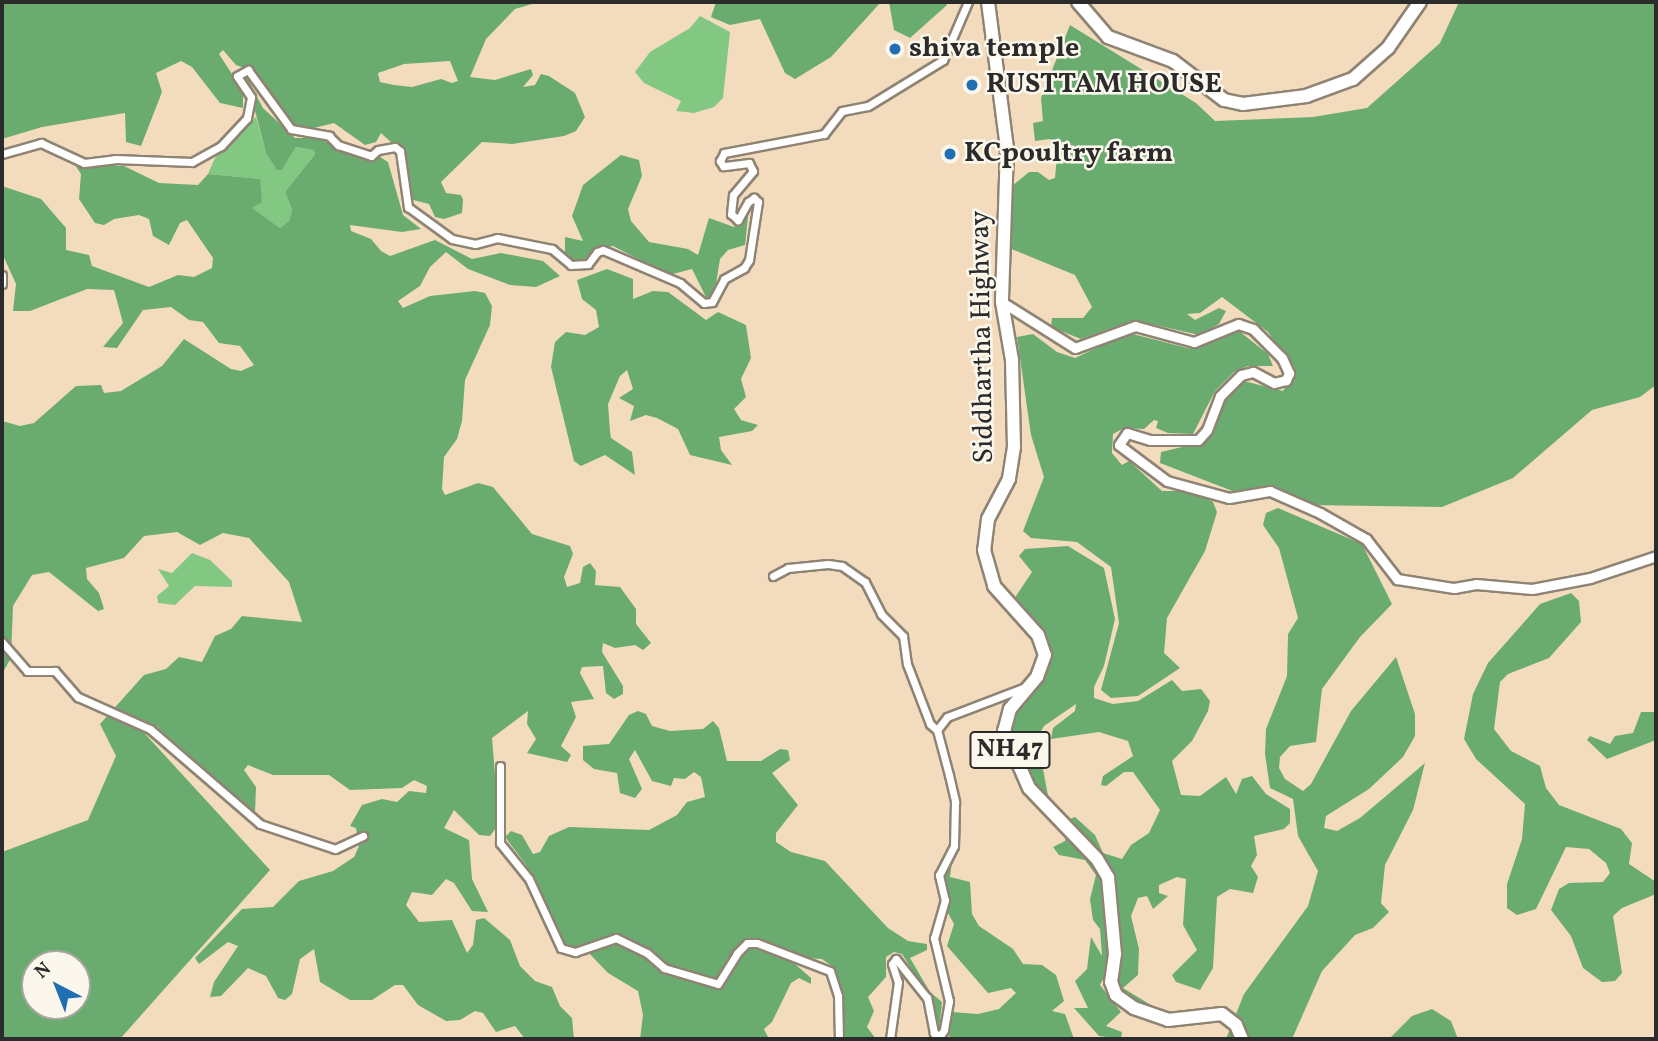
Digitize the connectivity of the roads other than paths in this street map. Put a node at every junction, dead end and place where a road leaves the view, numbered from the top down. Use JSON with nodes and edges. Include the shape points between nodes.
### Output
{"nodes":[{"id":1,"x":968,"y":2,"type":"edge"},
{"id":2,"x":988,"y":2,"type":"edge"},
{"id":3,"x":1078,"y":2,"type":"edge"},
{"id":4,"x":1420,"y":2,"type":"edge"},
{"id":5,"x":2,"y":154,"type":"edge"},
{"id":6,"x":2,"y":275,"type":"edge"},
{"id":7,"x":2,"y":284,"type":"edge"},
{"id":8,"x":1002,"y":302,"type":"junction"},
{"id":9,"x":1656,"y":556,"type":"edge"},
{"id":10,"x":773,"y":576,"type":"dead end"},
{"id":11,"x":2,"y":642,"type":"edge"},
{"id":12,"x":1030,"y":686,"type":"junction"},
{"id":13,"x":937,"y":730,"type":"junction"},
{"id":14,"x":500,"y":766,"type":"dead end"},
{"id":15,"x":363,"y":836,"type":"dead end"},
{"id":16,"x":839,"y":1039,"type":"edge"},
{"id":17,"x":890,"y":1039,"type":"edge"},
{"id":18,"x":1242,"y":1039,"type":"edge"}],
"edges":[{"from":1,"to":5,"type":"street","via":[[943,60],[868,106],[842,111],[824,135],[724,153],[723,166],[749,163],[753,171],[733,195],[731,214],[738,220],[748,202],[754,198],[758,202],[749,260],[724,279],[712,302],[704,303],[680,283],[603,250],[588,264],[571,265],[552,249],[497,238],[475,244],[452,239],[408,206],[400,151],[394,147],[371,156],[338,145],[329,136],[291,129],[247,70],[237,76],[251,97],[247,118],[221,146],[192,162],[115,159],[84,163],[41,143]]},
{"from":2,"to":8,"type":"highway","name":"Siddhartha Highway","number":"NH47","via":[[1007,148]]},
{"from":3,"to":4,"type":"highway","via":[[1108,37],[1173,61],[1217,96],[1237,104],[1306,96],[1353,79],[1388,48]]},
{"from":6,"to":7,"type":"street"},
{"from":8,"to":9,"type":"street","via":[[1075,348],[1135,327],[1194,342],[1238,324],[1253,329],[1282,358],[1289,373],[1286,380],[1274,383],[1246,373],[1220,396],[1200,438],[1150,440],[1127,433],[1120,438],[1120,447],[1167,481],[1229,498],[1270,491],[1320,513],[1366,539],[1397,579],[1454,588],[1476,584],[1532,589],[1590,578]]},
{"from":8,"to":12,"type":"highway","name":"Siddhartha Highway","number":"NH47","via":[[1012,360],[1014,459],[988,519],[984,550],[994,586],[1043,645],[1044,662]]},
{"from":10,"to":13,"type":"street","via":[[788,568],[828,564],[842,566],[864,582],[881,614],[902,636],[919,697]]},
{"from":11,"to":15,"type":"street","via":[[27,671],[55,671],[78,697],[150,729],[260,824],[335,849]]},
{"from":12,"to":13,"type":"street","via":[[947,717]]},
{"from":12,"to":18,"type":"highway","name":"Siddhartha Highway","number":"NH47","via":[[1010,709],[1004,731],[1029,788],[1097,859],[1108,877],[1114,992],[1128,1005],[1160,1019],[1222,1014],[1236,1025]]},
{"from":13,"to":17,"type":"street","via":[[955,808],[954,849],[939,875],[944,900],[934,938],[949,1005],[943,1034],[938,1035],[927,998],[903,964],[894,960],[898,982]]},
{"from":14,"to":16,"type":"street","via":[[500,843],[530,882],[561,948],[575,952],[616,938],[647,953],[664,968],[718,984],[737,953],[749,942],[757,943],[828,968],[838,996]]}]}
